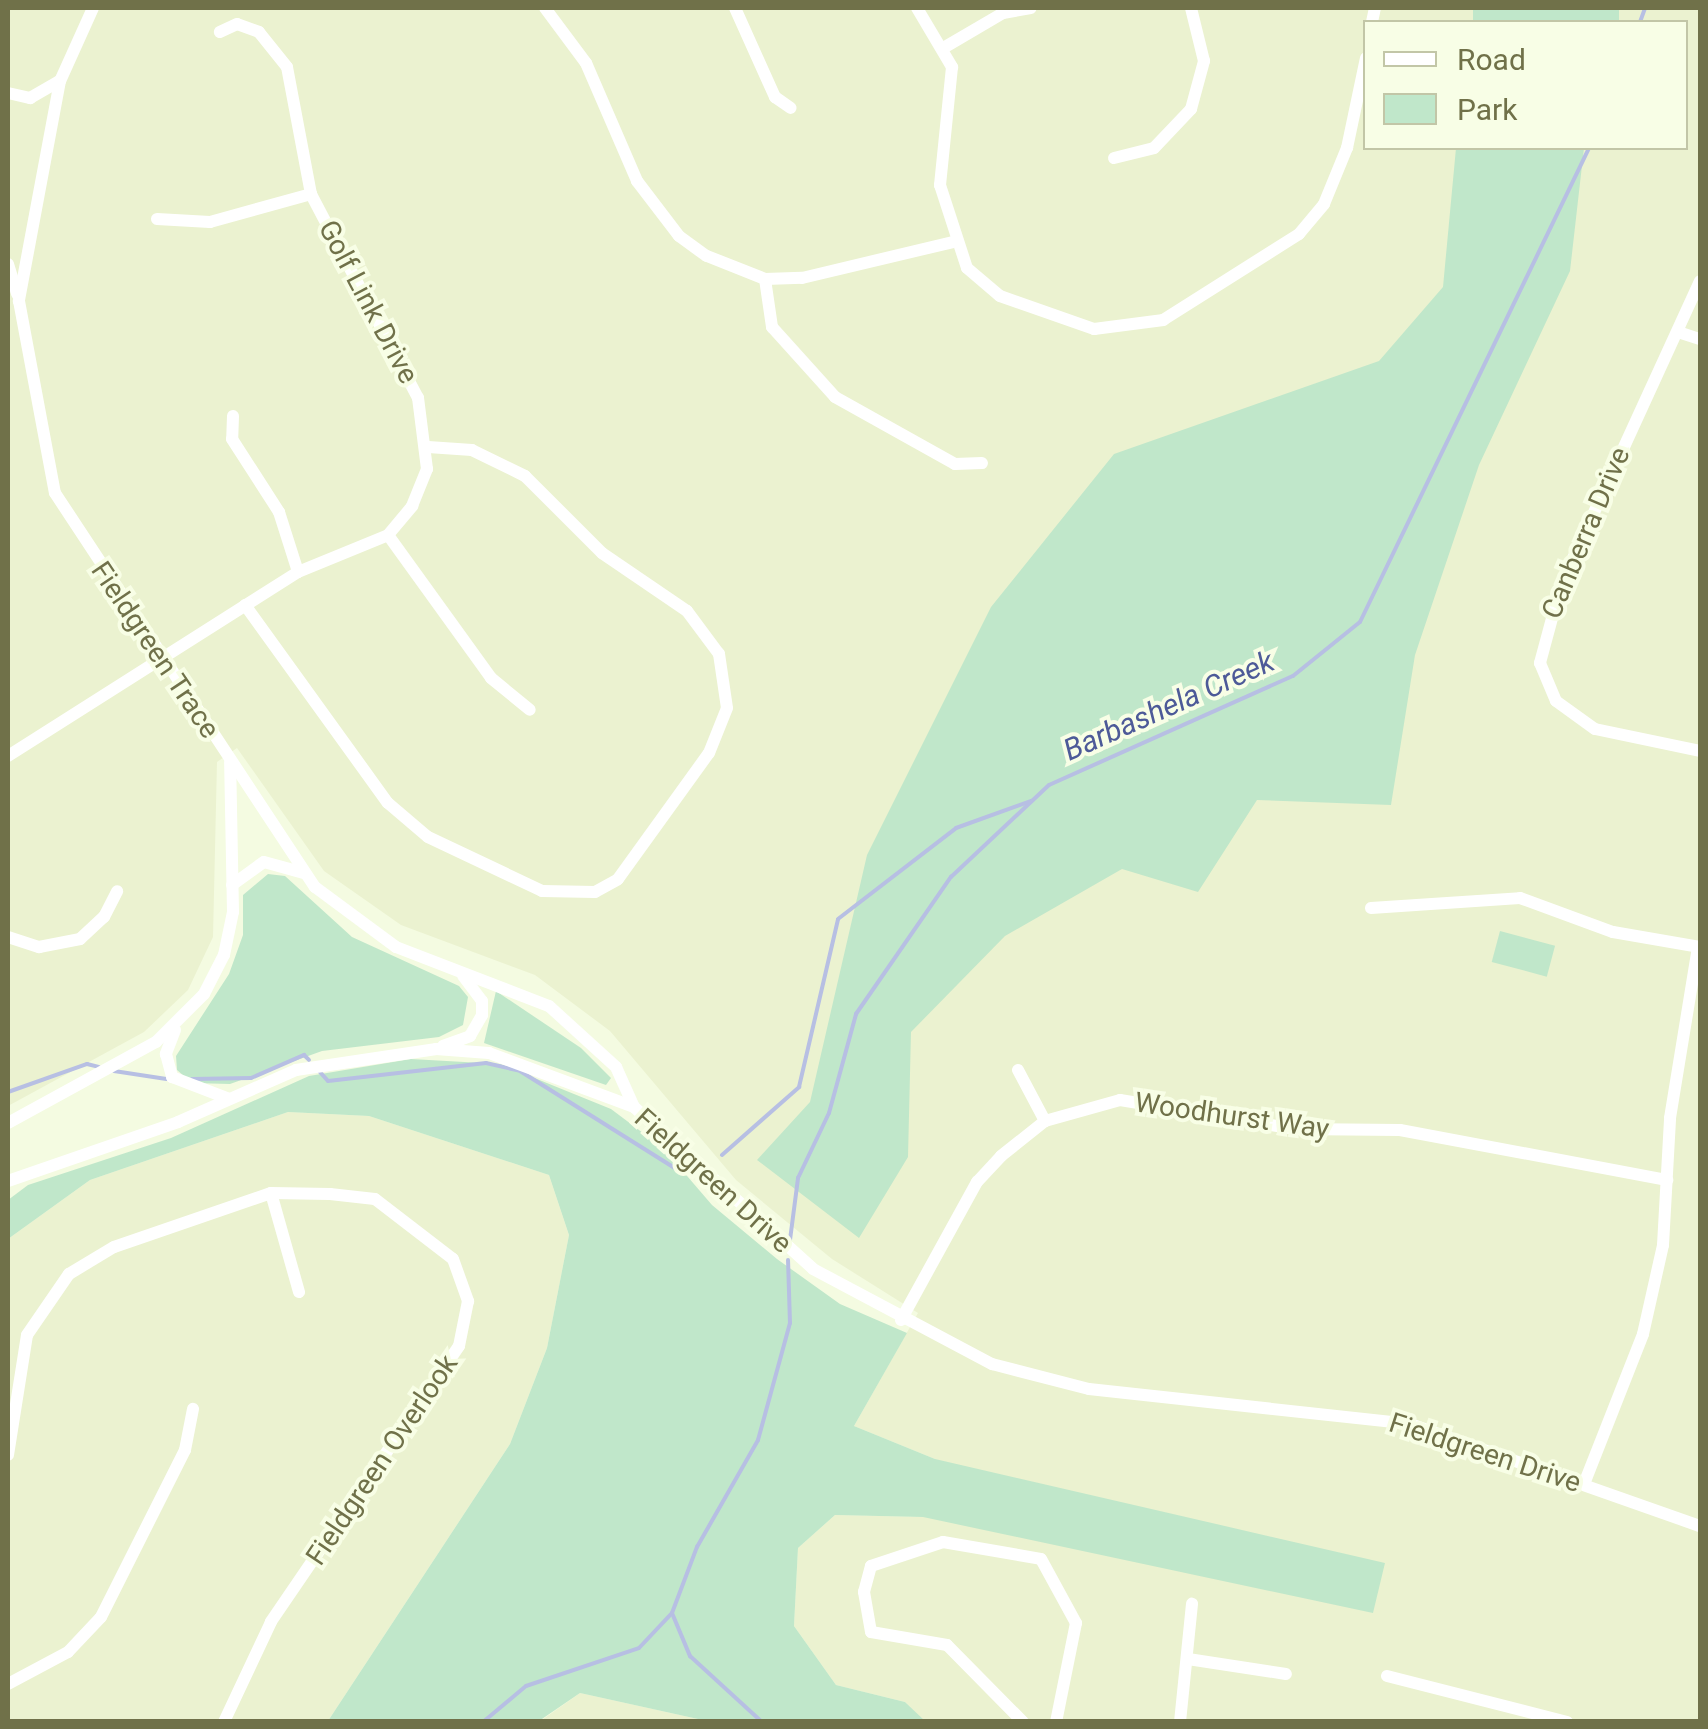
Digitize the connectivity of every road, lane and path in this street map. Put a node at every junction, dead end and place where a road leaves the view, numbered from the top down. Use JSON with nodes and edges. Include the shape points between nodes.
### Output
{"nodes":[{"id":1,"x":94,"y":8,"type":"edge"},
{"id":2,"x":545,"y":8,"type":"edge"},
{"id":3,"x":734,"y":8,"type":"edge"},
{"id":4,"x":917,"y":8,"type":"edge"},
{"id":5,"x":1031,"y":8,"type":"edge"},
{"id":6,"x":1192,"y":8,"type":"edge"},
{"id":7,"x":220,"y":32,"type":"dead end"},
{"id":8,"x":946,"y":47,"type":"junction"},
{"id":9,"x":1363,"y":72,"type":"edge"},
{"id":10,"x":60,"y":81,"type":"junction"},
{"id":11,"x":8,"y":93,"type":"edge"},
{"id":12,"x":791,"y":108,"type":"dead end"},
{"id":13,"x":1114,"y":158,"type":"dead end"},
{"id":14,"x":311,"y":194,"type":"junction"},
{"id":15,"x":157,"y":220,"type":"dead end"},
{"id":16,"x":953,"y":242,"type":"junction"},
{"id":17,"x":8,"y":264,"type":"edge"},
{"id":18,"x":766,"y":279,"type":"junction"},
{"id":19,"x":1700,"y":281,"type":"edge"},
{"id":20,"x":19,"y":301,"type":"junction"},
{"id":21,"x":1678,"y":332,"type":"junction"},
{"id":22,"x":1700,"y":340,"type":"edge"},
{"id":23,"x":233,"y":416,"type":"dead end"},
{"id":24,"x":428,"y":447,"type":"junction"},
{"id":25,"x":982,"y":463,"type":"dead end"},
{"id":26,"x":388,"y":535,"type":"junction"},
{"id":27,"x":298,"y":572,"type":"junction"},
{"id":28,"x":245,"y":605,"type":"junction"},
{"id":29,"x":160,"y":660,"type":"junction"},
{"id":30,"x":530,"y":710,"type":"dead end"},
{"id":31,"x":1700,"y":751,"type":"edge"},
{"id":32,"x":8,"y":756,"type":"edge"},
{"id":33,"x":230,"y":760,"type":"junction"},
{"id":34,"x":306,"y":874,"type":"junction"},
{"id":35,"x":232,"y":885,"type":"junction"},
{"id":36,"x":117,"y":890,"type":"dead end"},
{"id":37,"x":1371,"y":908,"type":"dead end"},
{"id":38,"x":8,"y":937,"type":"edge"},
{"id":39,"x":1699,"y":947,"type":"edge"},
{"id":40,"x":456,"y":970,"type":"junction"},
{"id":41,"x":181,"y":1019,"type":"junction"},
{"id":42,"x":436,"y":1048,"type":"junction"},
{"id":43,"x":1018,"y":1070,"type":"dead end"},
{"id":44,"x":228,"y":1098,"type":"junction"},
{"id":45,"x":634,"y":1107,"type":"junction"},
{"id":46,"x":1045,"y":1121,"type":"junction"},
{"id":47,"x":8,"y":1122,"type":"edge"},
{"id":48,"x":1667,"y":1180,"type":"junction"},
{"id":49,"x":8,"y":1181,"type":"edge"},
{"id":50,"x":271,"y":1194,"type":"junction"},
{"id":51,"x":299,"y":1292,"type":"dead end"},
{"id":52,"x":900,"y":1320,"type":"junction"},
{"id":53,"x":193,"y":1410,"type":"dead end"},
{"id":54,"x":8,"y":1455,"type":"edge"},
{"id":55,"x":1584,"y":1484,"type":"junction"},
{"id":56,"x":1700,"y":1526,"type":"edge"},
{"id":57,"x":1192,"y":1604,"type":"dead end"},
{"id":58,"x":1188,"y":1659,"type":"junction"},
{"id":59,"x":1286,"y":1674,"type":"dead end"},
{"id":60,"x":1387,"y":1676,"type":"dead end"},
{"id":61,"x":8,"y":1684,"type":"edge"},
{"id":62,"x":224,"y":1722,"type":"edge"},
{"id":63,"x":1023,"y":1722,"type":"edge"},
{"id":64,"x":1056,"y":1722,"type":"edge"},
{"id":65,"x":1180,"y":1722,"type":"edge"},
{"id":66,"x":1567,"y":1722,"type":"edge"}],
"edges":[{"from":1,"to":10,"type":"street","name":"Fieldgreen Trace"},
{"from":2,"to":18,"type":"street","via":[[586,63],[657,210],[707,256]]},
{"from":3,"to":12,"type":"street","via":[[775,97]]},
{"from":4,"to":8,"type":"street"},
{"from":5,"to":8,"type":"street","via":[[1003,13]]},
{"from":6,"to":13,"type":"street","via":[[1204,60],[1192,109],[1154,148]]},
{"from":7,"to":14,"type":"street","name":"Golf Link Drive","via":[[237,24],[258,32],[287,67]]},
{"from":8,"to":16,"type":"street","via":[[955,90],[940,185]]},
{"from":9,"to":16,"type":"street","via":[[1347,148],[1324,204],[1284,247],[1163,320],[1129,329],[1073,325],[1000,296],[967,268]]},
{"from":10,"to":11,"type":"street","via":[[30,98]]},
{"from":10,"to":20,"type":"street","name":"Fieldgreen Trace"},
{"from":14,"to":15,"type":"street","via":[[210,222]]},
{"from":14,"to":24,"type":"street","name":"Golf Link Drive","via":[[418,398]]},
{"from":16,"to":18,"type":"street","via":[[855,270]]},
{"from":17,"to":20,"type":"street"},
{"from":18,"to":25,"type":"street","via":[[772,326],[835,396],[955,464]]},
{"from":19,"to":21,"type":"street","name":"Canberra Drive"},
{"from":20,"to":29,"type":"street","name":"Fieldgreen Trace","via":[[55,493]]},
{"from":21,"to":22,"type":"street"},
{"from":21,"to":31,"type":"street","name":"Canberra Drive","via":[[1555,598],[1540,663],[1556,701],[1595,729]]},
{"from":23,"to":27,"type":"street","via":[[232,439],[279,512]]},
{"from":24,"to":26,"type":"street","name":"Golf Link Drive","via":[[412,506]]},
{"from":24,"to":28,"type":"street","via":[[472,450],[525,476],[602,553],[687,611],[718,654],[727,708],[709,753],[618,879],[595,892],[542,891],[428,838],[388,802]]},
{"from":26,"to":27,"type":"street"},
{"from":26,"to":30,"type":"street","via":[[491,678]]},
{"from":27,"to":28,"type":"street"},
{"from":28,"to":29,"type":"street"},
{"from":29,"to":32,"type":"street"},
{"from":29,"to":33,"type":"street","name":"Fieldgreen Trace"},
{"from":33,"to":34,"type":"street","name":"Fieldgreen Trace"},
{"from":33,"to":35,"type":"street"},
{"from":34,"to":35,"type":"street","via":[[264,862]]},
{"from":34,"to":40,"type":"street","name":"Fieldgreen Trace","via":[[354,923]]},
{"from":35,"to":41,"type":"street","via":[[224,955]]},
{"from":36,"to":38,"type":"street","via":[[104,918],[80,939],[39,947]]},
{"from":37,"to":39,"type":"street","via":[[1520,898],[1613,932]]},
{"from":39,"to":48,"type":"street"},
{"from":40,"to":42,"type":"street","via":[[473,984],[482,1015],[470,1036]]},
{"from":40,"to":45,"type":"street","name":"Fieldgreen Trace","via":[[512,986],[591,1038]]},
{"from":41,"to":44,"type":"street","via":[[166,1054],[172,1077],[198,1093]]},
{"from":41,"to":47,"type":"street","via":[[156,1042]]},
{"from":42,"to":44,"type":"street","name":"Fieldgreen Drive","via":[[296,1070]]},
{"from":42,"to":45,"type":"street","name":"Fieldgreen Drive","via":[[488,1053]]},
{"from":43,"to":46,"type":"street"},
{"from":44,"to":49,"type":"street","name":"Fieldgreen Drive"},
{"from":45,"to":52,"type":"street","name":"Fieldgreen Drive","via":[[765,1231]]},
{"from":46,"to":48,"type":"street","name":"Woodhurst Way","via":[[1120,1100],[1166,1101],[1295,1128],[1464,1140]]},
{"from":46,"to":52,"type":"street","name":"Woodhurst Way","via":[[977,1182]]},
{"from":48,"to":55,"type":"street","via":[[1663,1245],[1643,1334]]},
{"from":50,"to":51,"type":"street"},
{"from":50,"to":54,"type":"street","name":"Fieldgreen Overlook","via":[[114,1247],[69,1274],[27,1335]]},
{"from":50,"to":62,"type":"street","name":"Fieldgreen Overlook","via":[[375,1200],[452,1258],[468,1313],[460,1346],[271,1622]]},
{"from":52,"to":55,"type":"street","name":"Fieldgreen Drive","via":[[992,1364],[1089,1388],[1410,1424]]},
{"from":53,"to":61,"type":"street","via":[[186,1450],[101,1618],[68,1652]]},
{"from":55,"to":56,"type":"street","name":"Fieldgreen Drive"},
{"from":57,"to":58,"type":"street"},
{"from":58,"to":59,"type":"street"},
{"from":58,"to":65,"type":"street"},
{"from":60,"to":66,"type":"street"},
{"from":63,"to":64,"type":"street","via":[[947,1645],[871,1632],[864,1592],[871,1566],[943,1542],[1041,1559],[1076,1623]]}]}
